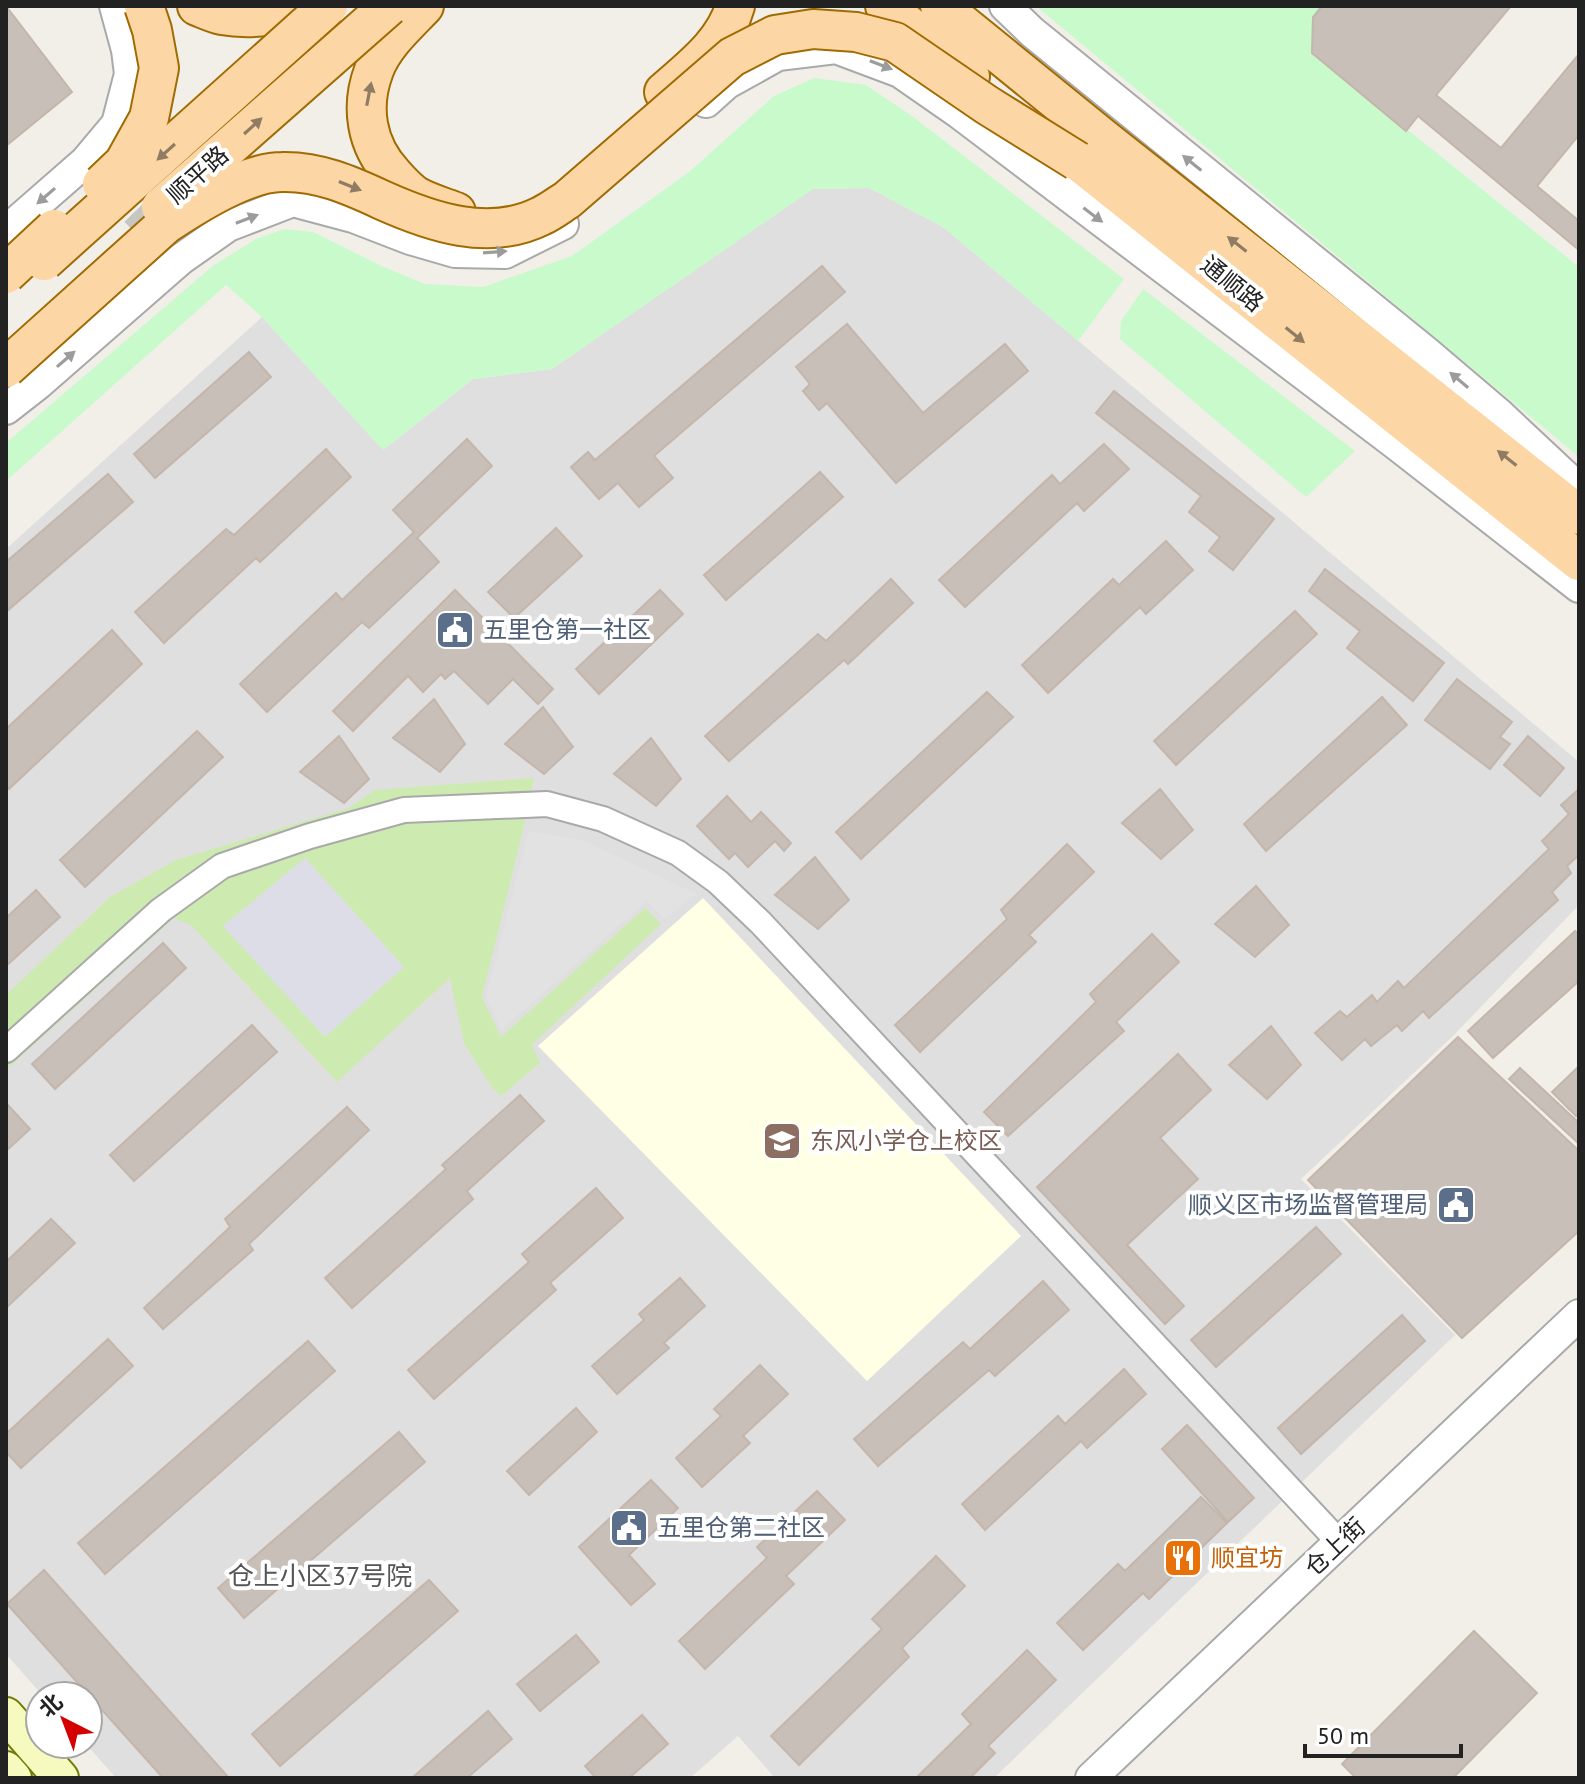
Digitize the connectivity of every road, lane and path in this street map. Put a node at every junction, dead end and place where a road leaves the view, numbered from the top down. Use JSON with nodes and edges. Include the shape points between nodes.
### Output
{"nodes":[{"id":1,"x":115,"y":6,"type":"edge"},
{"id":2,"x":144,"y":6,"type":"edge"},
{"id":3,"x":197,"y":6,"type":"edge"},
{"id":4,"x":298,"y":6,"type":"edge"},
{"id":5,"x":328,"y":6,"type":"edge"},
{"id":6,"x":389,"y":6,"type":"edge"},
{"id":7,"x":424,"y":6,"type":"edge"},
{"id":8,"x":735,"y":6,"type":"edge"},
{"id":9,"x":885,"y":6,"type":"edge"},
{"id":10,"x":940,"y":6,"type":"edge"},
{"id":11,"x":965,"y":6,"type":"edge"},
{"id":12,"x":1005,"y":6,"type":"edge"},
{"id":13,"x":1091,"y":150,"type":"junction"},
{"id":14,"x":6,"y":231,"type":"edge"},
{"id":15,"x":6,"y":274,"type":"edge"},
{"id":16,"x":6,"y":294,"type":"edge"},
{"id":17,"x":6,"y":344,"type":"edge"},
{"id":18,"x":6,"y":368,"type":"edge"},
{"id":19,"x":6,"y":409,"type":"edge"},
{"id":20,"x":1568,"y":511,"type":"edge"},
{"id":21,"x":1579,"y":561,"type":"edge"},
{"id":22,"x":1579,"y":587,"type":"edge"},
{"id":23,"x":6,"y":1050,"type":"edge"},
{"id":24,"x":1579,"y":1315,"type":"edge"},
{"id":25,"x":1339,"y":1542,"type":"junction"},
{"id":26,"x":6,"y":1715,"type":"edge"},
{"id":27,"x":6,"y":1769,"type":"edge"},
{"id":28,"x":14,"y":1778,"type":"edge"},
{"id":29,"x":61,"y":1778,"type":"edge"},
{"id":30,"x":1091,"y":1778,"type":"edge"}],
"edges":[{"from":1,"to":14,"type":"street","one_way":true,"via":[[130,74],[117,124],[86,161]]},
{"from":2,"to":15,"type":"main road","bridge":true,"via":[[159,68],[149,118],[124,163]]},
{"from":3,"to":4,"type":"main road","via":[[220,15],[259,16]]},
{"from":5,"to":16,"type":"main road","name":"顺平路","one_way":true,"bridge":true},
{"from":17,"to":6,"type":"main road","name":"顺平路","one_way":true,"bridge":true},
{"from":8,"to":7,"type":"main road","one_way":true,"via":[[698,62],[542,198],[490,213],[459,212],[417,196],[382,162],[371,140],[366,118],[374,68]]},
{"from":9,"to":13,"type":"main road","name":"通顺路","bridge":true},
{"from":10,"to":13,"type":"main road","name":"通顺路"},
{"from":11,"to":13,"type":"main road"},
{"from":20,"to":12,"type":"street","one_way":true,"via":[[1499,414]]},
{"from":18,"to":13,"type":"main road","one_way":true,"bridge":true,"via":[[166,224],[249,178],[310,174],[441,223],[485,229],[516,226],[567,200],[732,57],[775,35],[813,29],[895,42],[987,105]]},
{"from":13,"to":20,"type":"main road","name":"通顺路"},
{"from":19,"to":22,"type":"street","one_way":true,"via":[[181,259],[228,226],[293,201],[455,252],[505,253],[575,218],[726,84],[778,55],[836,48],[900,72],[959,113]]},
{"from":20,"to":21,"type":"main road","name":"通顺路"},
{"from":23,"to":25,"type":"street","via":[[161,910],[222,866],[404,810],[547,804],[603,819],[678,853],[761,923]]},
{"from":24,"to":25,"type":"street","name":"仓上街"},
{"from":25,"to":30,"type":"street","name":"仓上街"},
{"from":26,"to":29,"type":"main road"},
{"from":27,"to":28,"type":"main road"}]}
